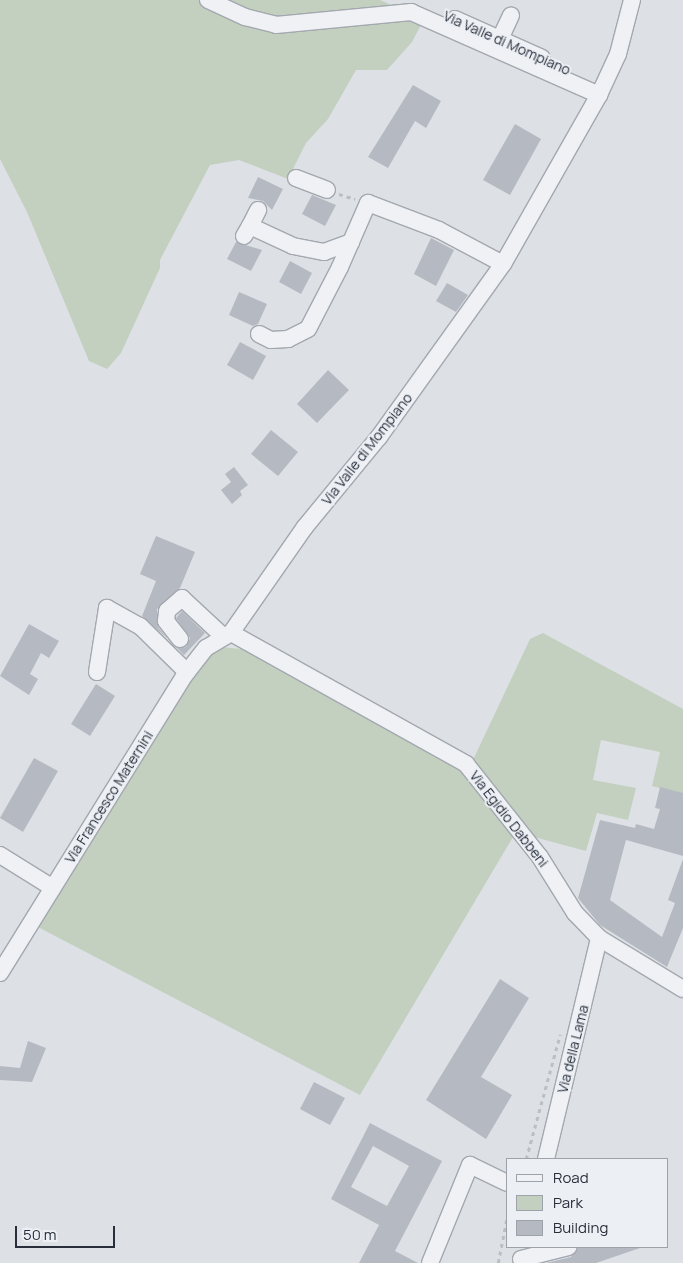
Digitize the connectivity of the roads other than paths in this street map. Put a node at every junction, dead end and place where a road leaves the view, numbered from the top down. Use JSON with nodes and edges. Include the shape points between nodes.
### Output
{"nodes":[{"id":1,"x":208,"y":0,"type":"edge"},
{"id":2,"x":411,"y":0,"type":"edge"},
{"id":3,"x":632,"y":0,"type":"edge"},
{"id":4,"x":511,"y":15,"type":"dead end"},
{"id":5,"x":500,"y":39,"type":"junction"},
{"id":6,"x":601,"y":91,"type":"junction"},
{"id":7,"x":296,"y":178,"type":"dead end"},
{"id":8,"x":327,"y":190,"type":"road end"},
{"id":9,"x":250,"y":225,"type":"dead end"},
{"id":10,"x":351,"y":242,"type":"junction"},
{"id":11,"x":504,"y":264,"type":"junction"},
{"id":12,"x":259,"y":334,"type":"dead end"},
{"id":13,"x":227,"y":635,"type":"junction"},
{"id":14,"x":180,"y":639,"type":"dead end"},
{"id":15,"x":97,"y":672,"type":"dead end"},
{"id":16,"x":187,"y":672,"type":"junction"},
{"id":17,"x":0,"y":856,"type":"edge"},
{"id":18,"x":53,"y":888,"type":"junction"},
{"id":19,"x":598,"y":938,"type":"junction"},
{"id":20,"x":0,"y":973,"type":"edge"},
{"id":21,"x":683,"y":990,"type":"edge"},
{"id":22,"x":546,"y":1158,"type":"edge"},
{"id":23,"x":506,"y":1183,"type":"edge"},
{"id":24,"x":563,"y":1248,"type":"edge"},
{"id":25,"x":521,"y":1256,"type":"edge"},
{"id":26,"x":430,"y":1263,"type":"edge"}],
"edges":[{"from":1,"to":6,"type":"street","via":[[245,17],[276,24],[412,12]]},
{"from":2,"to":5,"type":"street","name":"Via Valle di Mompiano"},
{"from":3,"to":6,"type":"street","name":"Via Valle di Mompiano","via":[[618,54]]},
{"from":4,"to":5,"type":"street"},
{"from":5,"to":6,"type":"street","name":"Via Valle di Mompiano"},
{"from":6,"to":11,"type":"street","name":"Via Valle di Mompiano"},
{"from":7,"to":8,"type":"street"},
{"from":9,"to":10,"type":"street","via":[[293,246],[311,250],[324,252]]},
{"from":10,"to":11,"type":"street","via":[[368,203],[439,230]]},
{"from":10,"to":12,"type":"street","via":[[308,329],[288,339],[271,340]]},
{"from":11,"to":13,"type":"street","name":"Via Valle di Mompiano","via":[[380,436],[305,527]]},
{"from":13,"to":14,"type":"street","name":"Via Egidio Dabbeni","via":[[182,598],[167,611],[166,621]]},
{"from":13,"to":16,"type":"street","name":"Via Francesco Maternini","via":[[206,648]]},
{"from":13,"to":19,"type":"street","name":"Via Egidio Dabbeni","via":[[466,764],[540,857],[575,913]]},
{"from":15,"to":16,"type":"street","via":[[108,608],[140,626]]},
{"from":16,"to":18,"type":"street","name":"Via Francesco Maternini"},
{"from":17,"to":18,"type":"street"},
{"from":18,"to":20,"type":"street","name":"Via Francesco Maternini"},
{"from":19,"to":21,"type":"street","name":"Via Egidio Dabbeni"},
{"from":19,"to":22,"type":"street","name":"Via della Lama"},
{"from":23,"to":26,"type":"street","via":[[470,1165]]},
{"from":24,"to":25,"type":"street"}]}
